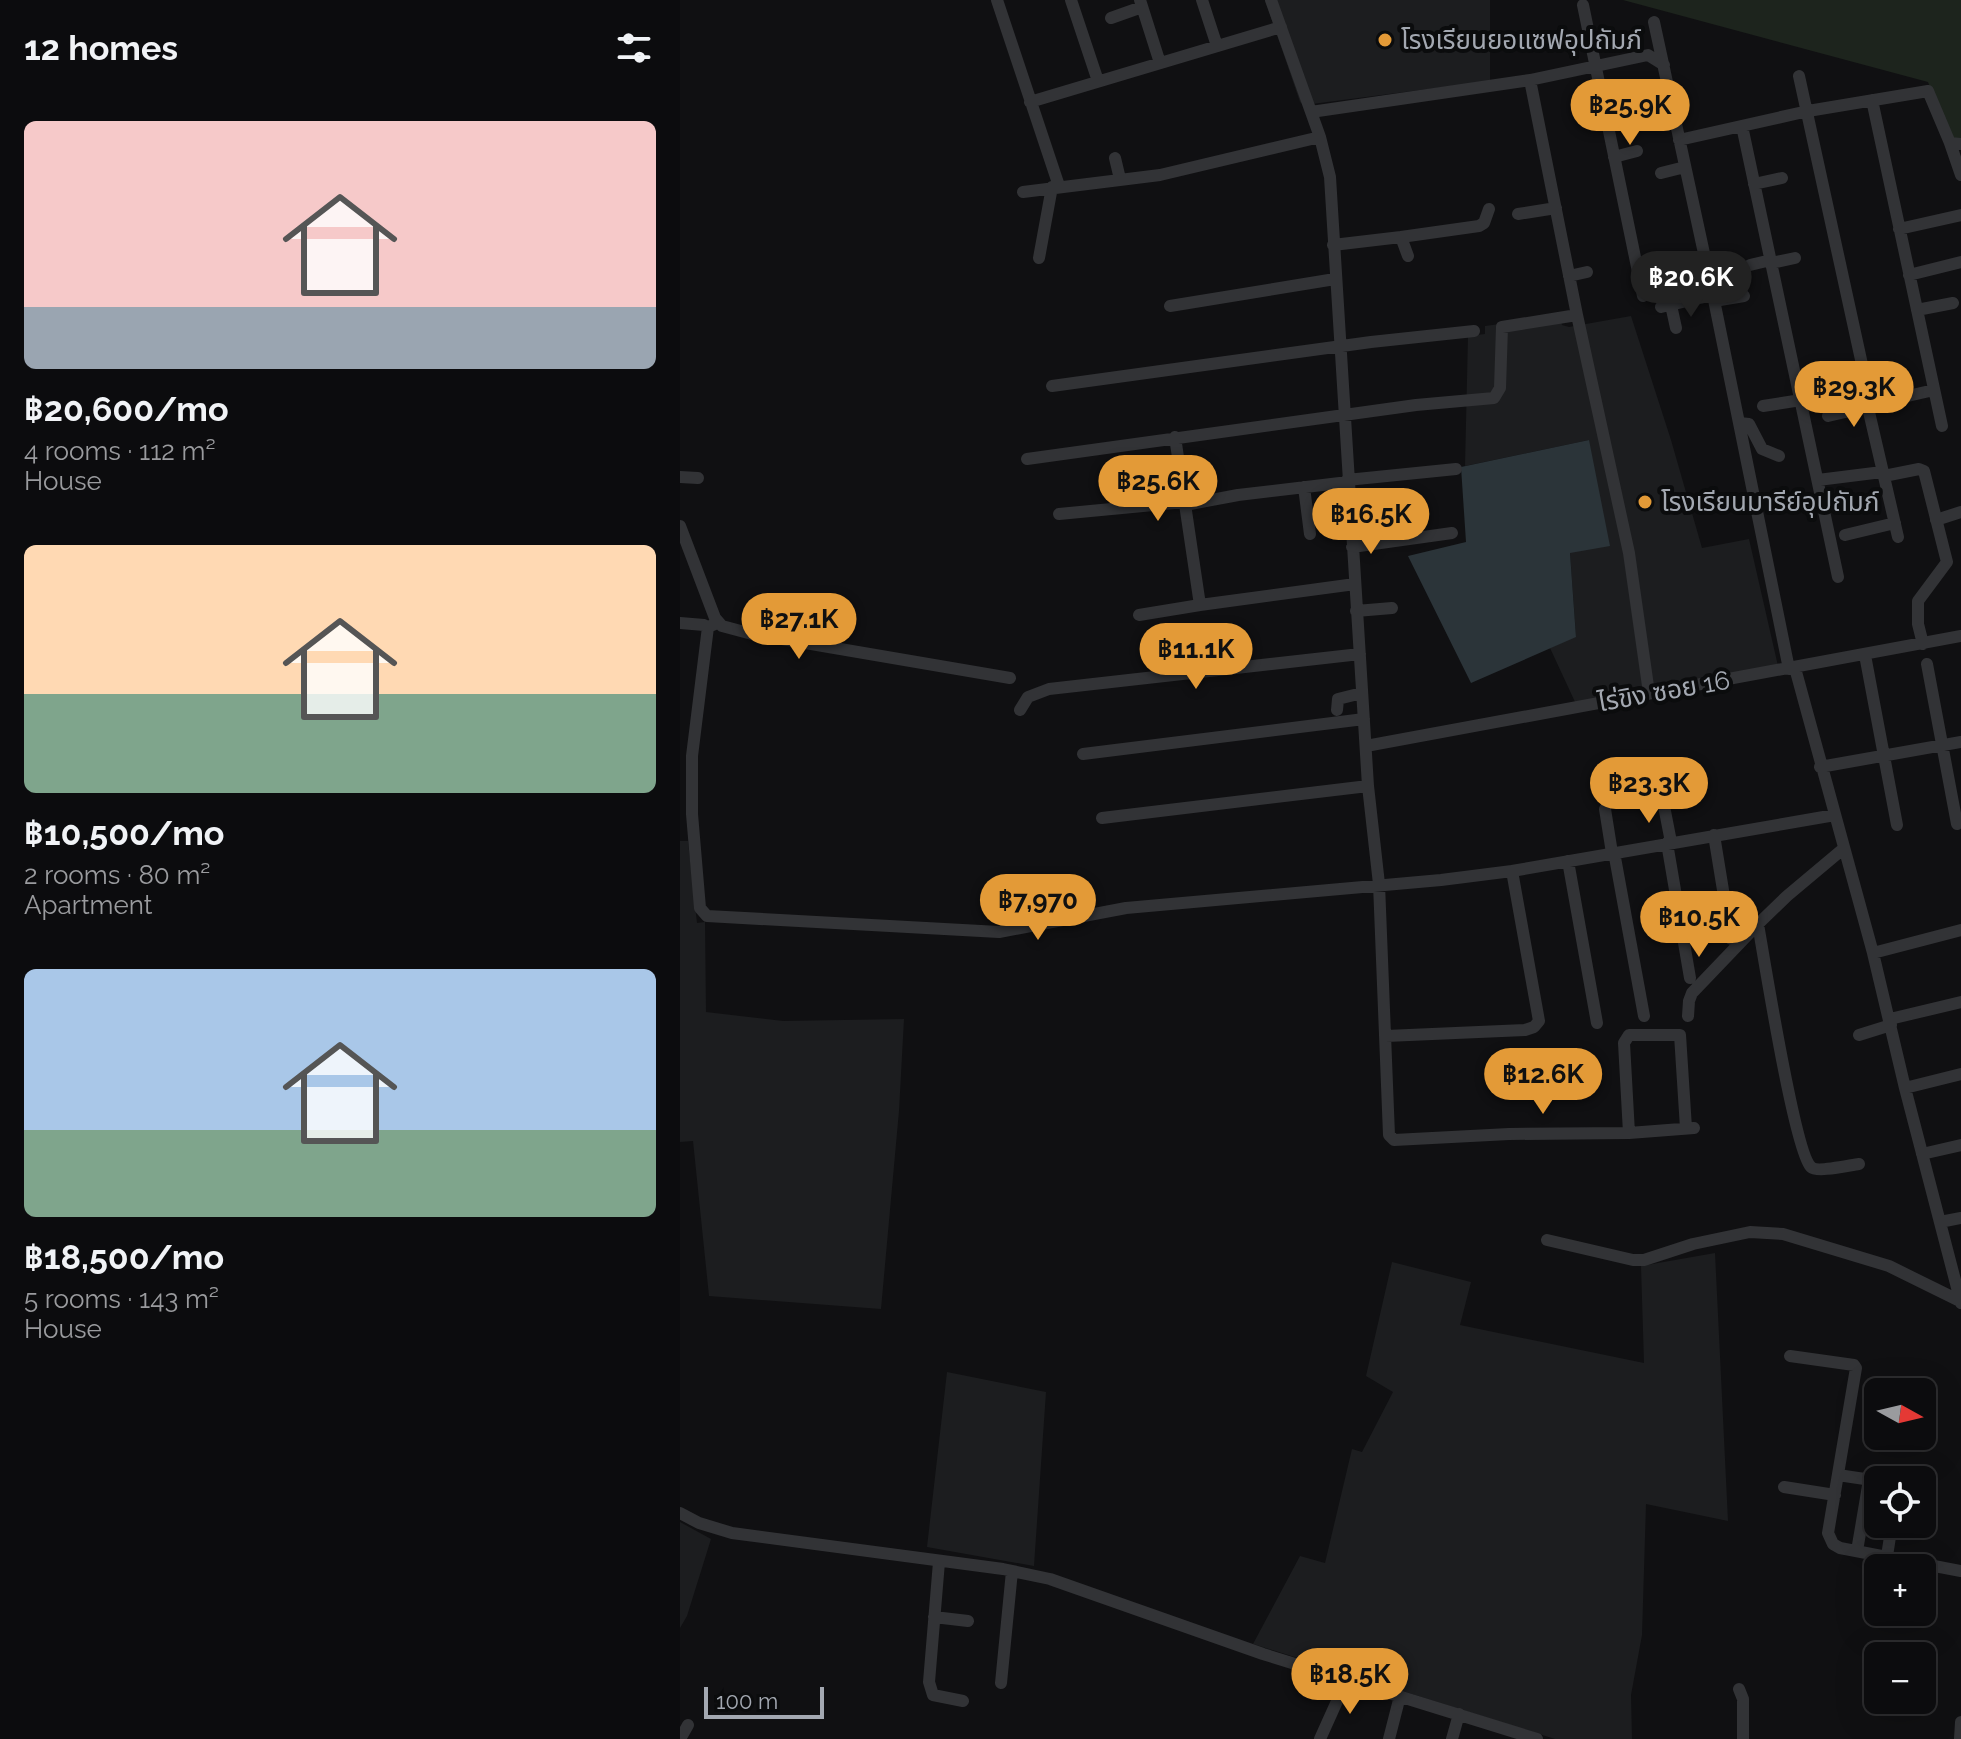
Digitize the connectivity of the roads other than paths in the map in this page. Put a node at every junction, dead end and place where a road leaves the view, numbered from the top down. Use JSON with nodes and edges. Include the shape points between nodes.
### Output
{"nodes":[{"id":1,"x":997,"y":0,"type":"edge"},
{"id":2,"x":1071,"y":0,"type":"edge"},
{"id":3,"x":1202,"y":0,"type":"edge"},
{"id":4,"x":1271,"y":0,"type":"edge"},
{"id":5,"x":1141,"y":3,"type":"edge"},
{"id":6,"x":1583,"y":5,"type":"dead end"},
{"id":7,"x":1111,"y":18,"type":"dead end"},
{"id":8,"x":1654,"y":22,"type":"dead end"},
{"id":9,"x":1281,"y":27,"type":"junction"},
{"id":10,"x":1217,"y":46,"type":"junction"},
{"id":11,"x":1160,"y":63,"type":"junction"},
{"id":12,"x":1664,"y":65,"type":"junction"},
{"id":13,"x":1595,"y":67,"type":"junction"},
{"id":14,"x":1799,"y":76,"type":"dead end"},
{"id":15,"x":1530,"y":80,"type":"junction"},
{"id":16,"x":1098,"y":81,"type":"junction"},
{"id":17,"x":1872,"y":100,"type":"junction"},
{"id":18,"x":1030,"y":102,"type":"junction"},
{"id":19,"x":1808,"y":111,"type":"junction"},
{"id":20,"x":1311,"y":112,"type":"junction"},
{"id":21,"x":1742,"y":126,"type":"junction"},
{"id":22,"x":1320,"y":137,"type":"junction"},
{"id":23,"x":1679,"y":140,"type":"junction"},
{"id":24,"x":1955,"y":144,"type":"edge"},
{"id":25,"x":1637,"y":151,"type":"dead end"},
{"id":26,"x":1614,"y":157,"type":"junction"},
{"id":27,"x":1115,"y":158,"type":"dead end"},
{"id":28,"x":1685,"y":167,"type":"junction"},
{"id":29,"x":1661,"y":173,"type":"dead end"},
{"id":30,"x":1961,"y":175,"type":"edge"},
{"id":31,"x":1782,"y":178,"type":"dead end"},
{"id":32,"x":1120,"y":179,"type":"junction"},
{"id":33,"x":1754,"y":184,"type":"junction"},
{"id":34,"x":1056,"y":186,"type":"junction"},
{"id":35,"x":1023,"y":192,"type":"dead end"},
{"id":36,"x":1556,"y":208,"type":"junction"},
{"id":37,"x":1489,"y":209,"type":"dead end"},
{"id":38,"x":1518,"y":214,"type":"dead end"},
{"id":39,"x":1961,"y":215,"type":"edge"},
{"id":40,"x":1899,"y":229,"type":"junction"},
{"id":41,"x":1401,"y":237,"type":"junction"},
{"id":42,"x":1333,"y":245,"type":"junction"},
{"id":43,"x":1408,"y":256,"type":"dead end"},
{"id":44,"x":1039,"y":258,"type":"dead end"},
{"id":45,"x":1795,"y":258,"type":"dead end"},
{"id":46,"x":1771,"y":262,"type":"junction"},
{"id":47,"x":1961,"y":262,"type":"edge"},
{"id":48,"x":1750,"y":265,"type":"dead end"},
{"id":49,"x":1587,"y":272,"type":"dead end"},
{"id":50,"x":1909,"y":275,"type":"junction"},
{"id":51,"x":1569,"y":276,"type":"junction"},
{"id":52,"x":1335,"y":279,"type":"junction"},
{"id":53,"x":1643,"y":296,"type":"dead end"},
{"id":54,"x":1744,"y":296,"type":"dead end"},
{"id":55,"x":1714,"y":298,"type":"junction"},
{"id":56,"x":1953,"y":303,"type":"dead end"},
{"id":57,"x":1170,"y":306,"type":"dead end"},
{"id":58,"x":1917,"y":310,"type":"junction"},
{"id":59,"x":1577,"y":315,"type":"junction"},
{"id":60,"x":1676,"y":328,"type":"dead end"},
{"id":61,"x":1474,"y":331,"type":"dead end"},
{"id":62,"x":1341,"y":347,"type":"junction"},
{"id":63,"x":1865,"y":378,"type":"dead end"},
{"id":64,"x":1052,"y":386,"type":"dead end"},
{"id":65,"x":1934,"y":390,"type":"junction"},
{"id":66,"x":1801,"y":400,"type":"junction"},
{"id":67,"x":1763,"y":406,"type":"dead end"},
{"id":68,"x":1871,"y":406,"type":"junction"},
{"id":69,"x":1344,"y":415,"type":"junction"},
{"id":70,"x":1828,"y":416,"type":"dead end"},
{"id":71,"x":1739,"y":423,"type":"junction"},
{"id":72,"x":1942,"y":426,"type":"dead end"},
{"id":73,"x":1175,"y":437,"type":"junction"},
{"id":74,"x":1779,"y":456,"type":"dead end"},
{"id":75,"x":1027,"y":459,"type":"dead end"},
{"id":76,"x":1456,"y":469,"type":"dead end"},
{"id":77,"x":1882,"y":472,"type":"junction"},
{"id":78,"x":680,"y":477,"type":"edge"},
{"id":79,"x":698,"y":478,"type":"dead end"},
{"id":80,"x":1818,"y":480,"type":"junction"},
{"id":81,"x":1348,"y":481,"type":"junction"},
{"id":82,"x":1304,"y":487,"type":"junction"},
{"id":83,"x":1185,"y":504,"type":"junction"},
{"id":84,"x":1961,"y":512,"type":"edge"},
{"id":85,"x":1059,"y":514,"type":"dead end"},
{"id":86,"x":1936,"y":520,"type":"junction"},
{"id":87,"x":1895,"y":523,"type":"junction"},
{"id":88,"x":680,"y":526,"type":"edge"},
{"id":89,"x":1452,"y":533,"type":"dead end"},
{"id":90,"x":1310,"y":534,"type":"dead end"},
{"id":91,"x":1845,"y":535,"type":"dead end"},
{"id":92,"x":1898,"y":537,"type":"dead end"},
{"id":93,"x":1352,"y":547,"type":"junction"},
{"id":94,"x":1838,"y":577,"type":"dead end"},
{"id":95,"x":1355,"y":584,"type":"junction"},
{"id":96,"x":1200,"y":605,"type":"junction"},
{"id":97,"x":1392,"y":608,"type":"dead end"},
{"id":98,"x":1356,"y":611,"type":"junction"},
{"id":99,"x":1139,"y":615,"type":"dead end"},
{"id":100,"x":680,"y":623,"type":"edge"},
{"id":101,"x":713,"y":625,"type":"junction"},
{"id":102,"x":1961,"y":636,"type":"edge"},
{"id":103,"x":1923,"y":644,"type":"junction"},
{"id":104,"x":1360,"y":654,"type":"junction"},
{"id":105,"x":1865,"y":655,"type":"junction"},
{"id":106,"x":1927,"y":664,"type":"dead end"},
{"id":107,"x":1792,"y":669,"type":"junction"},
{"id":108,"x":1010,"y":678,"type":"dead end"},
{"id":109,"x":1362,"y":693,"type":"junction"},
{"id":110,"x":1649,"y":693,"type":"junction"},
{"id":111,"x":1020,"y":710,"type":"dead end"},
{"id":112,"x":1337,"y":710,"type":"dead end"},
{"id":113,"x":1364,"y":719,"type":"junction"},
{"id":114,"x":1961,"y":742,"type":"edge"},
{"id":115,"x":1366,"y":746,"type":"junction"},
{"id":116,"x":1942,"y":746,"type":"junction"},
{"id":117,"x":1083,"y":754,"type":"dead end"},
{"id":118,"x":1884,"y":757,"type":"junction"},
{"id":119,"x":1820,"y":767,"type":"junction"},
{"id":120,"x":1368,"y":786,"type":"junction"},
{"id":121,"x":1663,"y":801,"type":"dead end"},
{"id":122,"x":1605,"y":809,"type":"dead end"},
{"id":123,"x":1835,"y":815,"type":"junction"},
{"id":124,"x":1102,"y":818,"type":"dead end"},
{"id":125,"x":1957,"y":824,"type":"dead end"},
{"id":126,"x":1897,"y":825,"type":"dead end"},
{"id":127,"x":1714,"y":835,"type":"junction"},
{"id":128,"x":1669,"y":843,"type":"junction"},
{"id":129,"x":1843,"y":849,"type":"junction"},
{"id":130,"x":1613,"y":852,"type":"junction"},
{"id":131,"x":1568,"y":861,"type":"junction"},
{"id":132,"x":1512,"y":871,"type":"junction"},
{"id":133,"x":1379,"y":884,"type":"junction"},
{"id":134,"x":1758,"y":924,"type":"junction"},
{"id":135,"x":1961,"y":930,"type":"edge"},
{"id":136,"x":1731,"y":939,"type":"dead end"},
{"id":137,"x":1873,"y":953,"type":"junction"},
{"id":138,"x":1690,"y":978,"type":"dead end"},
{"id":139,"x":1961,"y":1002,"type":"edge"},
{"id":140,"x":1644,"y":1016,"type":"dead end"},
{"id":141,"x":1688,"y":1016,"type":"dead end"},
{"id":142,"x":1890,"y":1022,"type":"junction"},
{"id":143,"x":1597,"y":1023,"type":"dead end"},
{"id":144,"x":1859,"y":1035,"type":"dead end"},
{"id":145,"x":1386,"y":1036,"type":"junction"},
{"id":146,"x":1961,"y":1074,"type":"edge"},
{"id":147,"x":1905,"y":1088,"type":"junction"},
{"id":148,"x":1629,"y":1133,"type":"junction"},
{"id":149,"x":1961,"y":1145,"type":"edge"},
{"id":150,"x":1922,"y":1154,"type":"junction"},
{"id":151,"x":1859,"y":1164,"type":"dead end"},
{"id":152,"x":1961,"y":1218,"type":"edge"},
{"id":153,"x":1940,"y":1222,"type":"junction"},
{"id":154,"x":1547,"y":1240,"type":"dead end"},
{"id":155,"x":1960,"y":1302,"type":"edge"},
{"id":156,"x":1790,"y":1356,"type":"dead end"},
{"id":157,"x":1838,"y":1475,"type":"junction"},
{"id":158,"x":1864,"y":1479,"type":"edge"},
{"id":159,"x":1784,"y":1487,"type":"dead end"},
{"id":160,"x":1835,"y":1495,"type":"junction"},
{"id":161,"x":680,"y":1513,"type":"edge"},
{"id":162,"x":1864,"y":1522,"type":"edge"},
{"id":163,"x":1857,"y":1551,"type":"junction"},
{"id":164,"x":1875,"y":1554,"type":"edge"},
{"id":165,"x":939,"y":1562,"type":"junction"},
{"id":166,"x":1936,"y":1566,"type":"edge"},
{"id":167,"x":1012,"y":1571,"type":"junction"},
{"id":168,"x":1961,"y":1571,"type":"edge"},
{"id":169,"x":934,"y":1617,"type":"junction"},
{"id":170,"x":968,"y":1621,"type":"dead end"},
{"id":171,"x":1347,"y":1679,"type":"junction"},
{"id":172,"x":1001,"y":1683,"type":"dead end"},
{"id":173,"x":1739,"y":1689,"type":"dead end"},
{"id":174,"x":1400,"y":1696,"type":"junction"},
{"id":175,"x":963,"y":1701,"type":"dead end"},
{"id":176,"x":1459,"y":1714,"type":"junction"},
{"id":177,"x":1961,"y":1722,"type":"edge"},
{"id":178,"x":688,"y":1725,"type":"dead end"},
{"id":179,"x":1493,"y":1725,"type":"junction"},
{"id":180,"x":680,"y":1739,"type":"edge"},
{"id":181,"x":1320,"y":1739,"type":"edge"},
{"id":182,"x":1389,"y":1739,"type":"edge"},
{"id":183,"x":1452,"y":1739,"type":"edge"},
{"id":184,"x":1490,"y":1739,"type":"edge"},
{"id":185,"x":1537,"y":1739,"type":"edge"},
{"id":186,"x":1743,"y":1739,"type":"edge"},
{"id":187,"x":1960,"y":1739,"type":"edge"}],
"edges":[{"from":1,"to":18,"type":"street"},
{"from":2,"to":16,"type":"street"},
{"from":3,"to":10,"type":"street"},
{"from":4,"to":9,"type":"street"},
{"from":5,"to":7,"type":"street"},
{"from":5,"to":11,"type":"street"},
{"from":6,"to":13,"type":"street"},
{"from":8,"to":12,"type":"street"},
{"from":9,"to":10,"type":"street"},
{"from":9,"to":20,"type":"street"},
{"from":10,"to":11,"type":"street"},
{"from":11,"to":16,"type":"street"},
{"from":12,"to":13,"type":"street","via":[[1648,55]]},
{"from":12,"to":23,"type":"street"},
{"from":13,"to":15,"type":"street"},
{"from":13,"to":26,"type":"street"},
{"from":14,"to":19,"type":"street"},
{"from":15,"to":20,"type":"street"},
{"from":15,"to":36,"type":"street"},
{"from":16,"to":18,"type":"street"},
{"from":17,"to":19,"type":"street"},
{"from":17,"to":24,"type":"street","via":[[1928,91]]},
{"from":17,"to":40,"type":"street"},
{"from":18,"to":34,"type":"street"},
{"from":19,"to":21,"type":"street"},
{"from":19,"to":63,"type":"street"},
{"from":20,"to":22,"type":"street"},
{"from":21,"to":23,"type":"street"},
{"from":21,"to":33,"type":"street"},
{"from":22,"to":32,"type":"street"},
{"from":22,"to":42,"type":"street","via":[[1330,177]]},
{"from":23,"to":28,"type":"street"},
{"from":24,"to":30,"type":"street"},
{"from":25,"to":26,"type":"street"},
{"from":26,"to":53,"type":"street"},
{"from":27,"to":32,"type":"street"},
{"from":28,"to":29,"type":"street"},
{"from":28,"to":55,"type":"street"},
{"from":31,"to":33,"type":"street"},
{"from":32,"to":34,"type":"street"},
{"from":33,"to":46,"type":"street"},
{"from":34,"to":35,"type":"street"},
{"from":34,"to":44,"type":"street"},
{"from":36,"to":38,"type":"street"},
{"from":36,"to":51,"type":"street","via":[[1570,250]]},
{"from":37,"to":41,"type":"street","via":[[1479,226]]},
{"from":39,"to":40,"type":"street"},
{"from":40,"to":50,"type":"street"},
{"from":41,"to":42,"type":"street"},
{"from":41,"to":43,"type":"street"},
{"from":42,"to":52,"type":"street"},
{"from":45,"to":46,"type":"street"},
{"from":46,"to":48,"type":"street"},
{"from":46,"to":66,"type":"street"},
{"from":47,"to":50,"type":"street"},
{"from":49,"to":51,"type":"street"},
{"from":50,"to":58,"type":"street"},
{"from":51,"to":59,"type":"street"},
{"from":52,"to":57,"type":"street"},
{"from":52,"to":62,"type":"street"},
{"from":54,"to":55,"type":"street"},
{"from":55,"to":60,"type":"street","via":[[1666,306]]},
{"from":55,"to":71,"type":"street"},
{"from":56,"to":58,"type":"street"},
{"from":58,"to":65,"type":"street"},
{"from":59,"to":69,"type":"street","via":[[1502,327],[1500,388],[1494,398]]},
{"from":59,"to":110,"type":"street","via":[[1629,553]]},
{"from":61,"to":62,"type":"street"},
{"from":62,"to":64,"type":"street"},
{"from":62,"to":69,"type":"street"},
{"from":65,"to":68,"type":"street"},
{"from":65,"to":72,"type":"street"},
{"from":66,"to":67,"type":"street"},
{"from":66,"to":80,"type":"street"},
{"from":68,"to":70,"type":"street"},
{"from":68,"to":77,"type":"street"},
{"from":69,"to":73,"type":"street"},
{"from":69,"to":81,"type":"street"},
{"from":71,"to":74,"type":"street","via":[[1749,424],[1762,449]]},
{"from":71,"to":107,"type":"street"},
{"from":73,"to":75,"type":"street"},
{"from":73,"to":83,"type":"street"},
{"from":76,"to":81,"type":"street"},
{"from":77,"to":80,"type":"street"},
{"from":77,"to":86,"type":"street","via":[[1922,468]]},
{"from":77,"to":87,"type":"street"},
{"from":78,"to":79,"type":"street"},
{"from":80,"to":94,"type":"street"},
{"from":81,"to":82,"type":"street"},
{"from":81,"to":93,"type":"street"},
{"from":82,"to":83,"type":"street"},
{"from":82,"to":90,"type":"street"},
{"from":83,"to":85,"type":"street"},
{"from":83,"to":96,"type":"street"},
{"from":84,"to":86,"type":"street"},
{"from":86,"to":103,"type":"street","via":[[1946,565],[1918,601]]},
{"from":87,"to":91,"type":"street"},
{"from":87,"to":92,"type":"street"},
{"from":88,"to":101,"type":"street"},
{"from":89,"to":93,"type":"street"},
{"from":93,"to":95,"type":"street"},
{"from":95,"to":96,"type":"street"},
{"from":95,"to":98,"type":"street"},
{"from":96,"to":99,"type":"street"},
{"from":97,"to":98,"type":"street"},
{"from":98,"to":104,"type":"street"},
{"from":100,"to":101,"type":"street"},
{"from":101,"to":108,"type":"street"},
{"from":101,"to":133,"type":"street","via":[[692,756],[700,908],[707,916],[999,932],[1126,908]]},
{"from":102,"to":103,"type":"street","name":"ไร่ขิง ซอย 16"},
{"from":103,"to":105,"type":"street","name":"ไร่ขิง ซอย 16"},
{"from":104,"to":109,"type":"street"},
{"from":104,"to":111,"type":"street","via":[[1049,689],[1028,697]]},
{"from":105,"to":107,"type":"street","name":"ไร่ขิง ซอย 16"},
{"from":105,"to":118,"type":"street"},
{"from":106,"to":116,"type":"street"},
{"from":107,"to":110,"type":"street","name":"ไร่ขิง ซอย 16"},
{"from":107,"to":119,"type":"street"},
{"from":109,"to":112,"type":"street","via":[[1338,699]]},
{"from":109,"to":113,"type":"street"},
{"from":110,"to":115,"type":"street","name":"ไร่ขิง ซอย 16"},
{"from":113,"to":115,"type":"street"},
{"from":113,"to":117,"type":"street"},
{"from":114,"to":116,"type":"street"},
{"from":115,"to":120,"type":"street"},
{"from":116,"to":118,"type":"street"},
{"from":116,"to":125,"type":"street"},
{"from":118,"to":119,"type":"street"},
{"from":118,"to":126,"type":"street"},
{"from":119,"to":123,"type":"street"},
{"from":120,"to":124,"type":"street"},
{"from":120,"to":133,"type":"street"},
{"from":121,"to":128,"type":"street"},
{"from":122,"to":130,"type":"street"},
{"from":123,"to":127,"type":"street"},
{"from":123,"to":129,"type":"street"},
{"from":127,"to":128,"type":"street"},
{"from":127,"to":136,"type":"street"},
{"from":128,"to":130,"type":"street"},
{"from":128,"to":138,"type":"street"},
{"from":129,"to":134,"type":"street"},
{"from":129,"to":137,"type":"street"},
{"from":130,"to":131,"type":"street"},
{"from":130,"to":140,"type":"street"},
{"from":131,"to":132,"type":"street"},
{"from":131,"to":143,"type":"street"},
{"from":132,"to":133,"type":"street"},
{"from":132,"to":145,"type":"street","via":[[1537,1025],[1512,1031]]},
{"from":133,"to":145,"type":"street"},
{"from":134,"to":141,"type":"street","via":[[1692,993]]},
{"from":134,"to":151,"type":"street","via":[[1805,1156],[1817,1170]]},
{"from":135,"to":137,"type":"street"},
{"from":137,"to":142,"type":"street"},
{"from":139,"to":142,"type":"street"},
{"from":142,"to":144,"type":"street"},
{"from":142,"to":147,"type":"street"},
{"from":145,"to":148,"type":"street","via":[[1389,1135],[1394,1140]]},
{"from":146,"to":147,"type":"street"},
{"from":147,"to":150,"type":"street"},
{"from":148,"to":148,"type":"street","via":[[1690,1128],[1680,1035],[1629,1035],[1624,1043]]},
{"from":149,"to":150,"type":"street"},
{"from":150,"to":153,"type":"street"},
{"from":152,"to":153,"type":"street"},
{"from":153,"to":155,"type":"street"},
{"from":154,"to":155,"type":"street","via":[[1644,1260],[1750,1232],[1783,1234],[1889,1266]]},
{"from":156,"to":157,"type":"street","via":[[1856,1368]]},
{"from":157,"to":158,"type":"street"},
{"from":157,"to":160,"type":"street"},
{"from":159,"to":160,"type":"street"},
{"from":160,"to":163,"type":"street","via":[[1830,1540]]},
{"from":161,"to":165,"type":"street","via":[[724,1532]]},
{"from":162,"to":163,"type":"street"},
{"from":163,"to":164,"type":"street"},
{"from":165,"to":167,"type":"street"},
{"from":165,"to":169,"type":"street"},
{"from":166,"to":168,"type":"street"},
{"from":167,"to":171,"type":"street","via":[[1068,1584]]},
{"from":167,"to":172,"type":"street"},
{"from":169,"to":170,"type":"street"},
{"from":169,"to":175,"type":"street","via":[[929,1673],[933,1695]]},
{"from":171,"to":174,"type":"street"},
{"from":171,"to":181,"type":"street"},
{"from":173,"to":186,"type":"street"},
{"from":174,"to":176,"type":"street"},
{"from":174,"to":182,"type":"street"},
{"from":176,"to":179,"type":"street"},
{"from":176,"to":183,"type":"street"},
{"from":177,"to":187,"type":"street"},
{"from":178,"to":180,"type":"street"},
{"from":179,"to":184,"type":"street"},
{"from":179,"to":185,"type":"street"}]}
